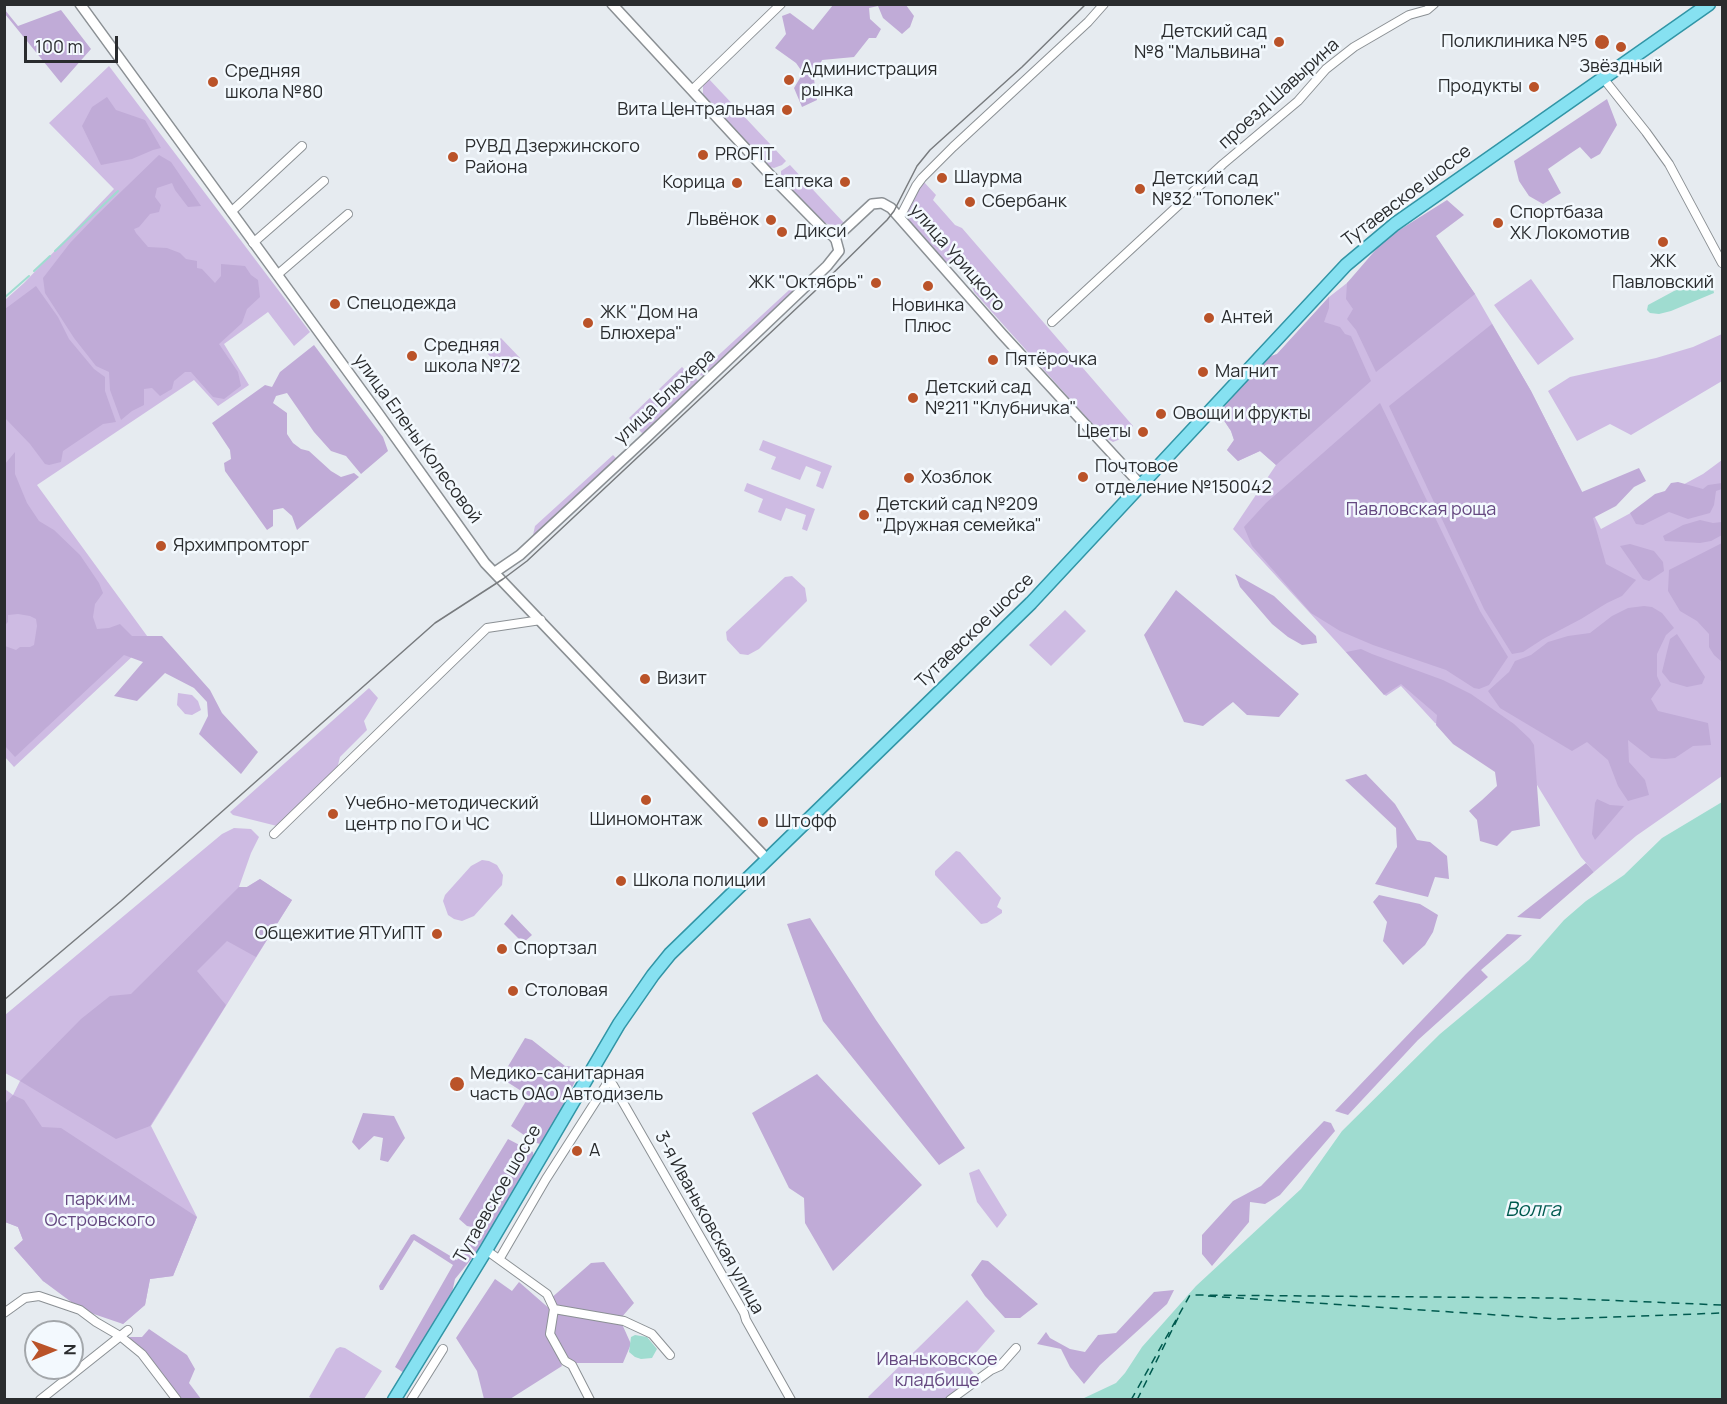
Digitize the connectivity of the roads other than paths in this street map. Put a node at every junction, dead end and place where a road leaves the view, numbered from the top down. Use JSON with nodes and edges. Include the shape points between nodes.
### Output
{"nodes":[{"id":1,"x":80,"y":4,"type":"edge"},
{"id":2,"x":612,"y":4,"type":"edge"},
{"id":3,"x":781,"y":4,"type":"edge"},
{"id":4,"x":1104,"y":4,"type":"edge"},
{"id":5,"x":1434,"y":4,"type":"edge"},
{"id":6,"x":1709,"y":4,"type":"edge"},
{"id":7,"x":1602,"y":78,"type":"junction"},
{"id":8,"x":692,"y":90,"type":"junction"},
{"id":9,"x":302,"y":146,"type":"dead end"},
{"id":10,"x":324,"y":181,"type":"dead end"},
{"id":11,"x":231,"y":212,"type":"junction"},
{"id":12,"x":348,"y":214,"type":"dead end"},
{"id":13,"x":900,"y":217,"type":"junction"},
{"id":14,"x":833,"y":236,"type":"junction"},
{"id":15,"x":253,"y":243,"type":"junction"},
{"id":16,"x":1722,"y":263,"type":"edge"},
{"id":17,"x":277,"y":275,"type":"junction"},
{"id":18,"x":1052,"y":322,"type":"dead end"},
{"id":19,"x":1141,"y":485,"type":"junction"},
{"id":20,"x":495,"y":572,"type":"junction"},
{"id":21,"x":542,"y":620,"type":"junction"},
{"id":22,"x":274,"y":834,"type":"dead end"},
{"id":23,"x":767,"y":859,"type":"junction"},
{"id":24,"x":593,"y":1068,"type":"junction"},
{"id":25,"x":610,"y":1079,"type":"junction"},
{"id":26,"x":486,"y":1250,"type":"junction"},
{"id":27,"x":500,"y":1258,"type":"junction"},
{"id":28,"x":554,"y":1309,"type":"junction"},
{"id":29,"x":4,"y":1313,"type":"edge"},
{"id":30,"x":128,"y":1330,"type":"dead end"},
{"id":31,"x":120,"y":1336,"type":"junction"},
{"id":32,"x":1016,"y":1348,"type":"dead end"},
{"id":33,"x":443,"y":1349,"type":"dead end"},
{"id":34,"x":670,"y":1355,"type":"dead end"},
{"id":35,"x":407,"y":1378,"type":"junction"},
{"id":36,"x":420,"y":1387,"type":"junction"},
{"id":37,"x":40,"y":1400,"type":"edge"},
{"id":38,"x":177,"y":1400,"type":"edge"},
{"id":39,"x":394,"y":1400,"type":"edge"},
{"id":40,"x":411,"y":1400,"type":"edge"},
{"id":41,"x":590,"y":1400,"type":"edge"},
{"id":42,"x":791,"y":1400,"type":"edge"},
{"id":43,"x":950,"y":1400,"type":"edge"}],
"edges":[{"from":1,"to":11,"type":"street","name":"улица Елены Колесовой"},
{"from":2,"to":8,"type":"street"},
{"from":3,"to":8,"type":"street"},
{"from":4,"to":13,"type":"street","via":[[922,178]]},
{"from":5,"to":18,"type":"street","name":"проезд Шавырина","via":[[1354,47],[1326,69],[1298,101],[1223,164]]},
{"from":6,"to":7,"type":"main road","name":"Тутаевское шоссе"},
{"from":7,"to":16,"type":"street","via":[[1669,164]]},
{"from":7,"to":19,"type":"main road","name":"Тутаевское шоссе","via":[[1395,224],[1346,265]]},
{"from":8,"to":14,"type":"street"},
{"from":9,"to":11,"type":"street"},
{"from":10,"to":15,"type":"street"},
{"from":11,"to":15,"type":"street","name":"улица Елены Колесовой"},
{"from":12,"to":17,"type":"street"},
{"from":13,"to":14,"type":"street","name":"улица Урицкого","via":[[882,203],[872,204]]},
{"from":13,"to":19,"type":"street","name":"улица Урицкого"},
{"from":14,"to":20,"type":"street","name":"улица Блюхера","via":[[839,251],[827,266],[543,534]]},
{"from":15,"to":17,"type":"street","name":"улица Елены Колесовой"},
{"from":17,"to":20,"type":"street","name":"улица Елены Колесовой"},
{"from":19,"to":23,"type":"main road","name":"Тутаевское шоссе","via":[[1031,603]]},
{"from":20,"to":21,"type":"street","name":"улица Елены Колесовой"},
{"from":21,"to":22,"type":"street","via":[[487,628]]},
{"from":21,"to":23,"type":"street","name":"улица Елены Колесовой"},
{"from":23,"to":24,"type":"main road","name":"Тутаевское шоссе","via":[[665,961]]},
{"from":24,"to":25,"type":"street","name":"3-я Иваньковская улица"},
{"from":24,"to":26,"type":"main road","name":"Тутаевское шоссе"},
{"from":25,"to":27,"type":"street"},
{"from":25,"to":42,"type":"street","name":"3-я Иваньковская улица"},
{"from":26,"to":27,"type":"street"},
{"from":26,"to":35,"type":"main road","name":"Тутаевское шоссе"},
{"from":27,"to":28,"type":"street","via":[[547,1294]]},
{"from":28,"to":34,"type":"street","via":[[624,1321],[652,1334]]},
{"from":28,"to":41,"type":"street","via":[[550,1334]]},
{"from":29,"to":31,"type":"street","via":[[25,1298],[39,1296],[80,1310]]},
{"from":30,"to":31,"type":"street"},
{"from":31,"to":37,"type":"street"},
{"from":31,"to":38,"type":"street","via":[[142,1354]]},
{"from":32,"to":43,"type":"street","via":[[1000,1366]]},
{"from":33,"to":36,"type":"street"},
{"from":35,"to":36,"type":"street"},
{"from":35,"to":39,"type":"main road","name":"Тутаевское шоссе"},
{"from":36,"to":40,"type":"street"}]}
